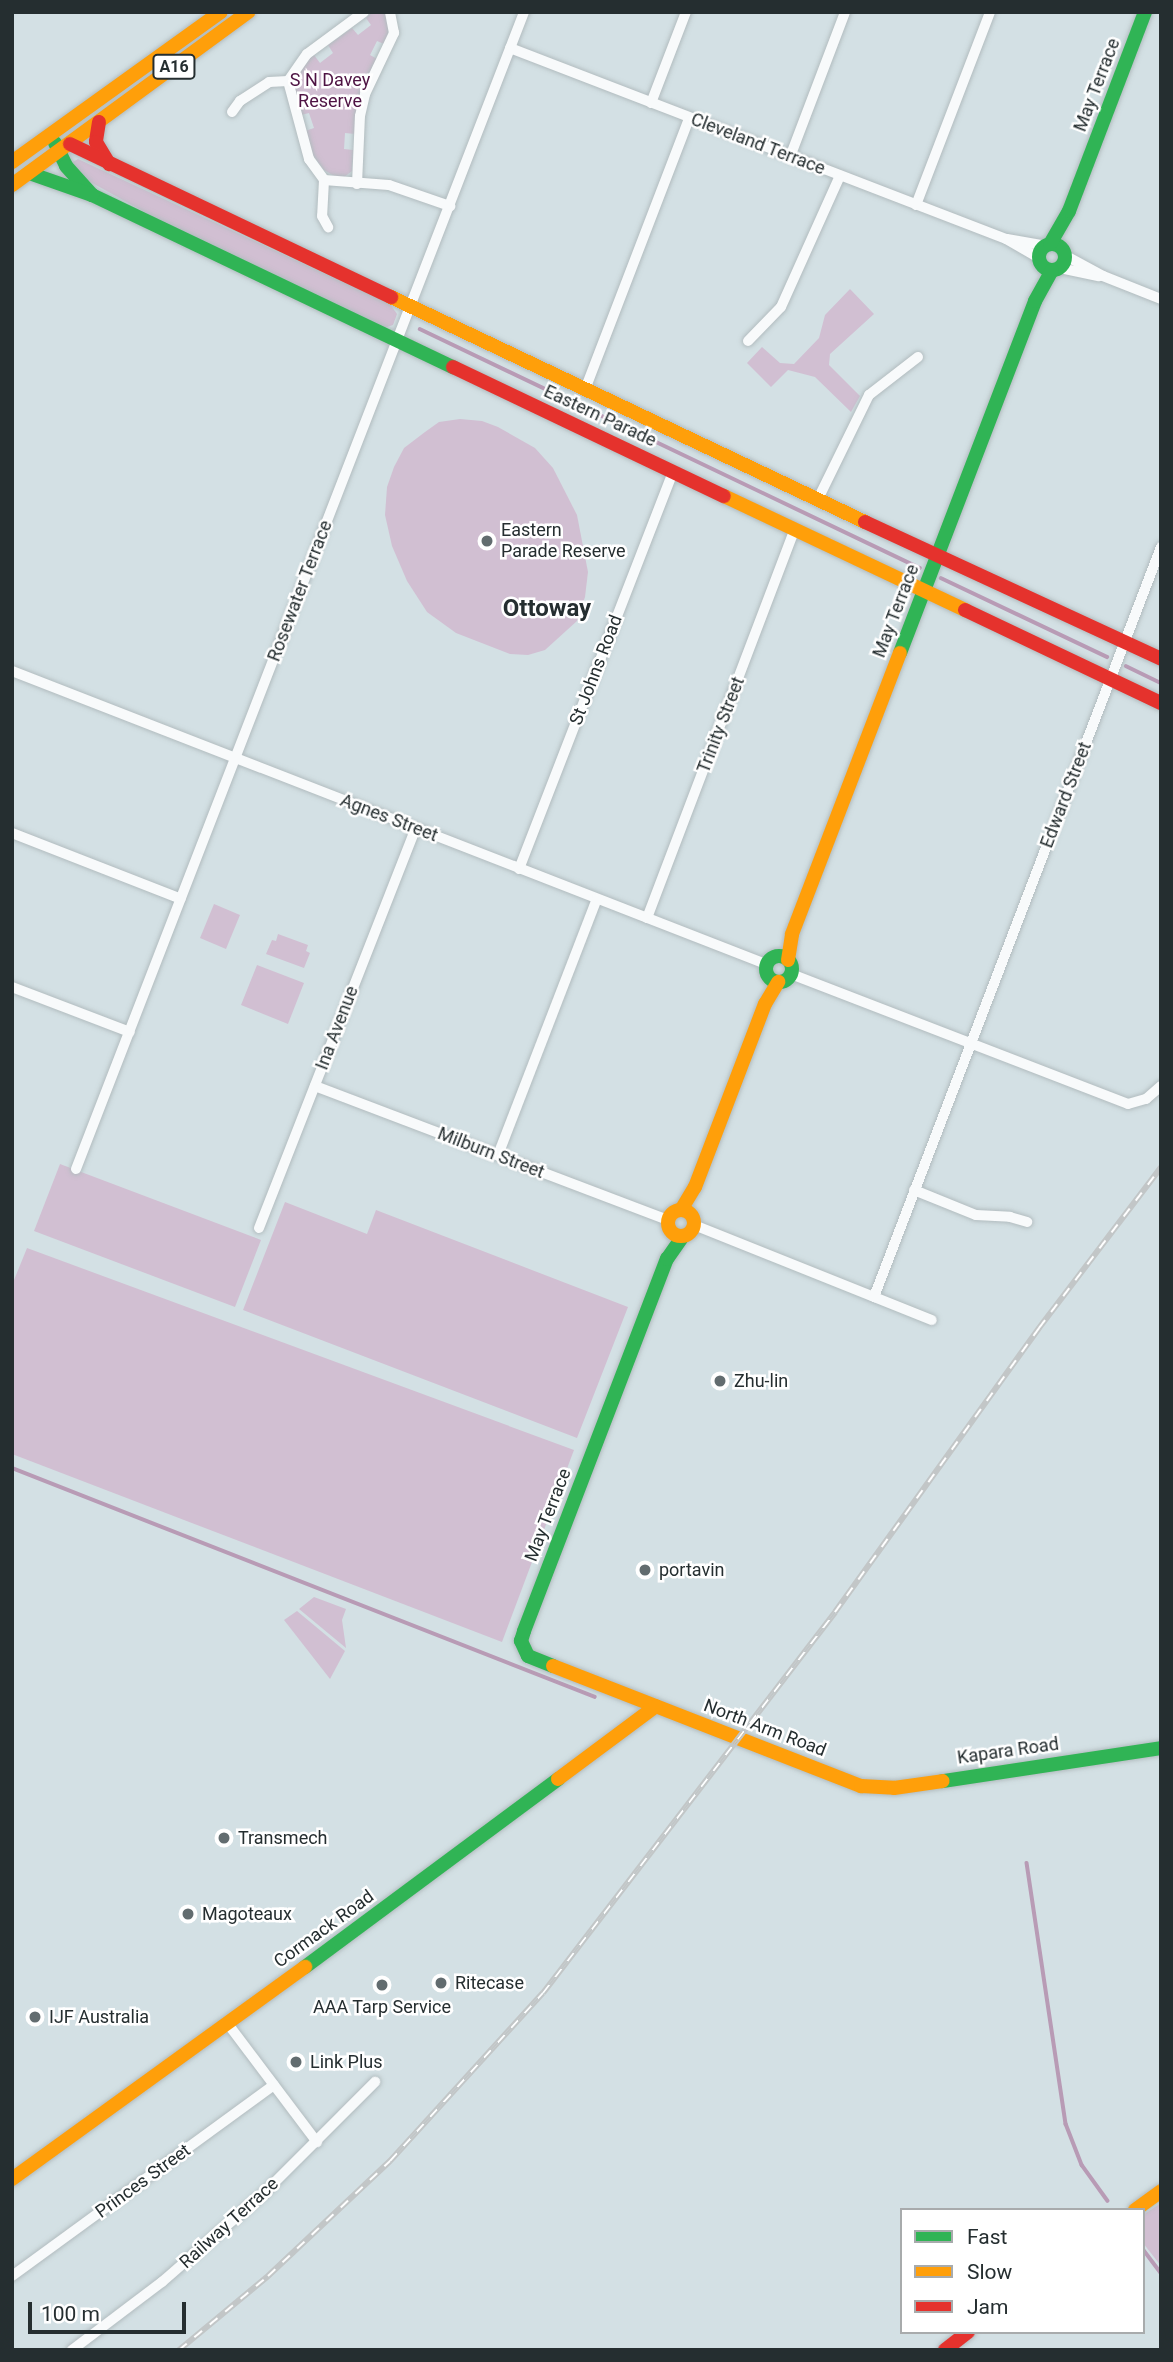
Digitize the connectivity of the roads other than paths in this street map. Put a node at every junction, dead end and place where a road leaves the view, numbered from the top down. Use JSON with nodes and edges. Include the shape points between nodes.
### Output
{"nodes":[{"id":1,"x":221,"y":12,"type":"edge"},
{"id":2,"x":248,"y":12,"type":"edge"},
{"id":3,"x":364,"y":12,"type":"edge"},
{"id":4,"x":390,"y":12,"type":"edge"},
{"id":5,"x":524,"y":12,"type":"edge"},
{"id":6,"x":686,"y":12,"type":"edge"},
{"id":7,"x":845,"y":12,"type":"edge"},
{"id":8,"x":990,"y":12,"type":"edge"},
{"id":9,"x":1145,"y":12,"type":"edge"},
{"id":10,"x":510,"y":48,"type":"junction"},
{"id":11,"x":288,"y":81,"type":"junction"},
{"id":12,"x":651,"y":103,"type":"junction"},
{"id":13,"x":232,"y":112,"type":"dead end"},
{"id":14,"x":689,"y":118,"type":"junction"},
{"id":15,"x":99,"y":122,"type":"junction"},
{"id":16,"x":52,"y":134,"type":"junction"},
{"id":17,"x":64,"y":148,"type":"junction"},
{"id":18,"x":790,"y":157,"type":"junction"},
{"id":19,"x":12,"y":162,"type":"edge"},
{"id":20,"x":109,"y":164,"type":"junction"},
{"id":21,"x":29,"y":173,"type":"junction"},
{"id":22,"x":840,"y":176,"type":"junction"},
{"id":23,"x":324,"y":180,"type":"junction"},
{"id":24,"x":358,"y":184,"type":"junction"},
{"id":25,"x":12,"y":185,"type":"edge"},
{"id":26,"x":92,"y":195,"type":"junction"},
{"id":27,"x":450,"y":205,"type":"junction"},
{"id":28,"x":916,"y":205,"type":"junction"},
{"id":29,"x":328,"y":227,"type":"dead end"},
{"id":30,"x":1052,"y":257,"type":"junction"},
{"id":31,"x":1161,"y":299,"type":"edge"},
{"id":32,"x":411,"y":306,"type":"junction"},
{"id":33,"x":748,"y":341,"type":"dead end"},
{"id":34,"x":397,"y":342,"type":"junction"},
{"id":35,"x":918,"y":357,"type":"dead end"},
{"id":36,"x":586,"y":387,"type":"junction"},
{"id":37,"x":673,"y":471,"type":"junction"},
{"id":38,"x":818,"y":499,"type":"junction"},
{"id":39,"x":794,"y":531,"type":"junction"},
{"id":40,"x":1161,"y":547,"type":"edge"},
{"id":41,"x":937,"y":557,"type":"junction"},
{"id":42,"x":924,"y":591,"type":"junction"},
{"id":43,"x":1124,"y":641,"type":"junction"},
{"id":44,"x":1161,"y":659,"type":"edge"},
{"id":45,"x":12,"y":671,"type":"edge"},
{"id":46,"x":1110,"y":679,"type":"junction"},
{"id":47,"x":1161,"y":703,"type":"edge"},
{"id":48,"x":235,"y":759,"type":"junction"},
{"id":49,"x":415,"y":828,"type":"junction"},
{"id":50,"x":12,"y":833,"type":"edge"},
{"id":51,"x":519,"y":869,"type":"junction"},
{"id":52,"x":597,"y":899,"type":"junction"},
{"id":53,"x":181,"y":900,"type":"junction"},
{"id":54,"x":647,"y":918,"type":"junction"},
{"id":55,"x":778,"y":969,"type":"junction"},
{"id":56,"x":12,"y":987,"type":"edge"},
{"id":57,"x":130,"y":1032,"type":"junction"},
{"id":58,"x":971,"y":1043,"type":"junction"},
{"id":59,"x":315,"y":1086,"type":"junction"},
{"id":60,"x":1161,"y":1086,"type":"edge"},
{"id":61,"x":498,"y":1155,"type":"junction"},
{"id":62,"x":76,"y":1169,"type":"dead end"},
{"id":63,"x":914,"y":1190,"type":"junction"},
{"id":64,"x":681,"y":1222,"type":"junction"},
{"id":65,"x":1027,"y":1222,"type":"dead end"},
{"id":66,"x":259,"y":1228,"type":"dead end"},
{"id":67,"x":874,"y":1297,"type":"junction"},
{"id":68,"x":932,"y":1320,"type":"dead end"},
{"id":69,"x":656,"y":1706,"type":"junction"},
{"id":70,"x":1161,"y":1748,"type":"edge"},
{"id":71,"x":861,"y":1786,"type":"joint"},
{"id":72,"x":228,"y":2024,"type":"junction"},
{"id":73,"x":375,"y":2082,"type":"dead end"},
{"id":74,"x":274,"y":2085,"type":"junction"},
{"id":75,"x":317,"y":2142,"type":"junction"},
{"id":76,"x":12,"y":2179,"type":"edge"},
{"id":77,"x":1161,"y":2191,"type":"edge"},
{"id":78,"x":1138,"y":2208,"type":"edge"},
{"id":79,"x":12,"y":2276,"type":"edge"},
{"id":80,"x":965,"y":2334,"type":"edge"},
{"id":81,"x":72,"y":2350,"type":"edge"},
{"id":82,"x":945,"y":2350,"type":"edge"}],
"edges":[{"from":1,"to":16,"type":"main road","number":"A16"},
{"from":2,"to":15,"type":"main road","number":"A16"},
{"from":3,"to":11,"type":"street","via":[[307,54]]},
{"from":4,"to":24,"type":"street","via":[[394,33],[365,94],[360,116]]},
{"from":5,"to":10,"type":"street","name":"Rosewater Terrace"},
{"from":6,"to":12,"type":"street"},
{"from":7,"to":18,"type":"street"},
{"from":8,"to":28,"type":"street"},
{"from":9,"to":30,"type":"main road","name":"May Terrace"},
{"from":10,"to":12,"type":"street","name":"Cleveland Terrace"},
{"from":10,"to":27,"type":"street","name":"Rosewater Terrace"},
{"from":11,"to":13,"type":"street","via":[[269,82],[240,101]]},
{"from":11,"to":23,"type":"street","via":[[309,159]]},
{"from":12,"to":14,"type":"street","name":"Cleveland Terrace"},
{"from":14,"to":18,"type":"street","name":"Cleveland Terrace"},
{"from":14,"to":36,"type":"street"},
{"from":15,"to":17,"type":"main road","number":"A16"},
{"from":15,"to":20,"type":"main road","via":[[96,142]]},
{"from":16,"to":17,"type":"main road"},
{"from":16,"to":19,"type":"main road","number":"A16"},
{"from":17,"to":20,"type":"main road","name":"Eastern Parade"},
{"from":17,"to":21,"type":"main road","number":"A16"},
{"from":17,"to":26,"type":"main road","name":"Eastern Parade"},
{"from":18,"to":22,"type":"street","name":"Cleveland Terrace"},
{"from":20,"to":32,"type":"main road","name":"Eastern Parade"},
{"from":21,"to":25,"type":"main road","number":"A16"},
{"from":21,"to":26,"type":"main road"},
{"from":22,"to":28,"type":"street","name":"Cleveland Terrace"},
{"from":22,"to":33,"type":"street","via":[[781,307]]},
{"from":23,"to":24,"type":"street"},
{"from":23,"to":29,"type":"street","via":[[322,216]]},
{"from":24,"to":27,"type":"street","via":[[389,185]]},
{"from":26,"to":34,"type":"main road","name":"Eastern Parade"},
{"from":27,"to":32,"type":"street","name":"Rosewater Terrace"},
{"from":28,"to":30,"type":"street","name":"Cleveland Terrace"},
{"from":30,"to":31,"type":"street","name":"Cleveland Terrace"},
{"from":30,"to":41,"type":"main road","name":"May Terrace"},
{"from":32,"to":34,"type":"street","name":"Rosewater Terrace"},
{"from":32,"to":36,"type":"main road","name":"Eastern Parade"},
{"from":34,"to":37,"type":"main road","name":"Eastern Parade"},
{"from":34,"to":48,"type":"street","name":"Rosewater Terrace"},
{"from":35,"to":38,"type":"street","via":[[869,395]]},
{"from":36,"to":38,"type":"main road","name":"Eastern Parade"},
{"from":37,"to":39,"type":"main road","name":"Eastern Parade"},
{"from":37,"to":51,"type":"street","name":"St Johns Road"},
{"from":38,"to":41,"type":"main road","name":"Eastern Parade"},
{"from":39,"to":42,"type":"main road","name":"Eastern Parade"},
{"from":39,"to":54,"type":"street","name":"Trinity Street"},
{"from":40,"to":43,"type":"street","name":"Edward Street"},
{"from":41,"to":42,"type":"main road","name":"May Terrace"},
{"from":41,"to":43,"type":"main road","name":"Eastern Parade"},
{"from":42,"to":46,"type":"main road","name":"Eastern Parade"},
{"from":42,"to":55,"type":"main road","name":"May Terrace"},
{"from":43,"to":44,"type":"main road","name":"Eastern Parade"},
{"from":43,"to":46,"type":"street","name":"Edward Street"},
{"from":45,"to":48,"type":"street","name":"Agnes Street"},
{"from":46,"to":47,"type":"main road","name":"Eastern Parade"},
{"from":46,"to":58,"type":"street","name":"Edward Street"},
{"from":48,"to":49,"type":"street","name":"Agnes Street"},
{"from":48,"to":53,"type":"street","name":"Rosewater Terrace"},
{"from":49,"to":51,"type":"street","name":"Agnes Street"},
{"from":49,"to":59,"type":"street","name":"Ina Avenue"},
{"from":50,"to":53,"type":"street"},
{"from":51,"to":52,"type":"street","name":"Agnes Street"},
{"from":52,"to":54,"type":"street","name":"Agnes Street"},
{"from":52,"to":61,"type":"street"},
{"from":53,"to":57,"type":"street","name":"Rosewater Terrace"},
{"from":54,"to":55,"type":"street","name":"Agnes Street"},
{"from":55,"to":58,"type":"street"},
{"from":55,"to":64,"type":"main road","name":"May Terrace"},
{"from":56,"to":57,"type":"street"},
{"from":57,"to":62,"type":"street","name":"Rosewater Terrace"},
{"from":58,"to":60,"type":"street","via":[[1128,1104],[1146,1099]]},
{"from":58,"to":63,"type":"street","name":"Edward Street"},
{"from":59,"to":61,"type":"street","name":"Milburn Street"},
{"from":59,"to":66,"type":"street","name":"Ina Avenue"},
{"from":61,"to":64,"type":"street","name":"Milburn Street"},
{"from":63,"to":65,"type":"street","via":[[976,1215]]},
{"from":63,"to":67,"type":"street","name":"Edward Street"},
{"from":64,"to":67,"type":"street","name":"Milburn Street"},
{"from":64,"to":69,"type":"main road","name":"May Terrace","via":[[522,1641],[533,1660]]},
{"from":67,"to":68,"type":"street","name":"Milburn Street"},
{"from":69,"to":71,"type":"main road","name":"North Arm Road"},
{"from":69,"to":72,"type":"main road","name":"Cormack Road"},
{"from":70,"to":71,"type":"main road","name":"Kapara Road","via":[[894,1788]]},
{"from":72,"to":74,"type":"street"},
{"from":72,"to":76,"type":"main road","name":"Cormack Road"},
{"from":73,"to":75,"type":"street","name":"Railway Terrace"},
{"from":74,"to":75,"type":"street"},
{"from":74,"to":79,"type":"street","name":"Princes Street"},
{"from":75,"to":81,"type":"street","name":"Railway Terrace","via":[[162,2282]]},
{"from":77,"to":78,"type":"main road"},
{"from":80,"to":82,"type":"main road"}]}
